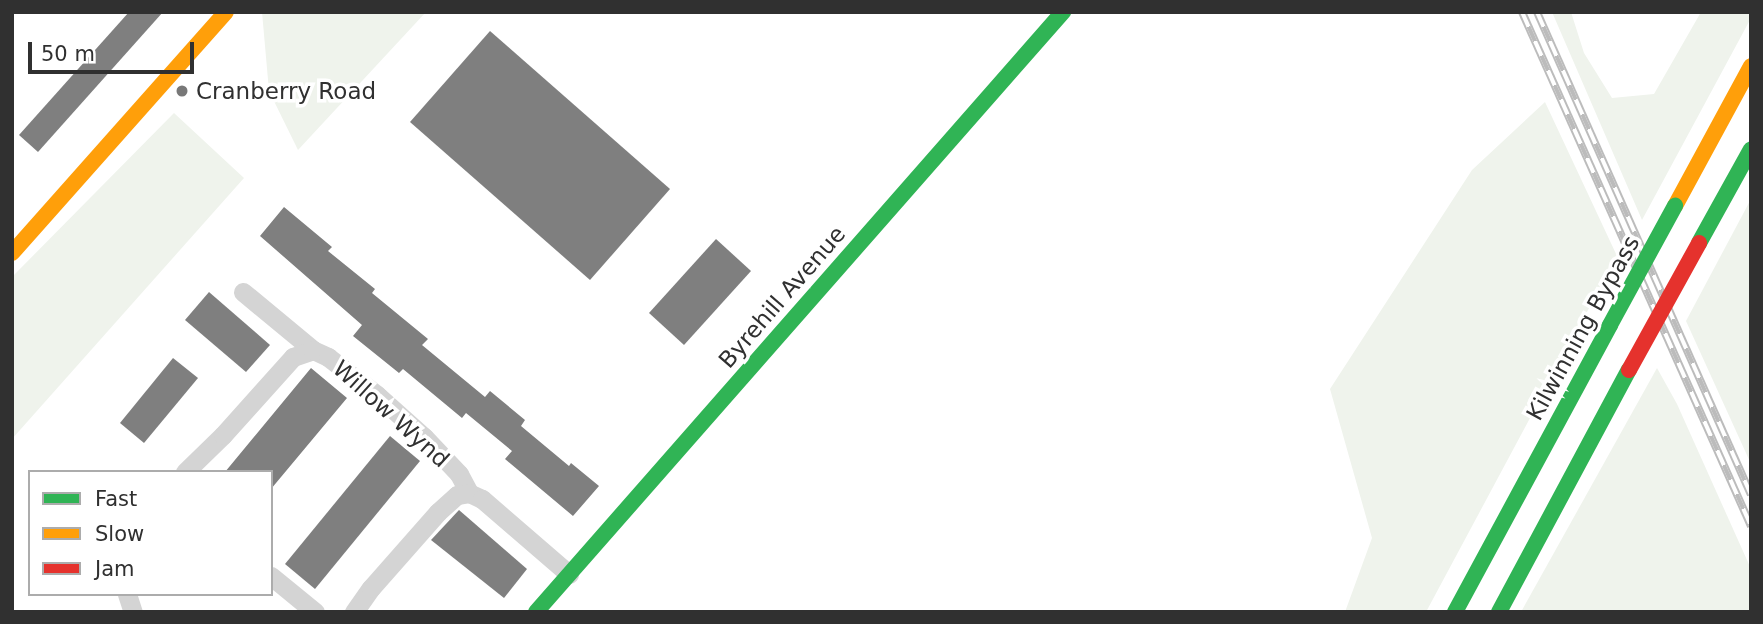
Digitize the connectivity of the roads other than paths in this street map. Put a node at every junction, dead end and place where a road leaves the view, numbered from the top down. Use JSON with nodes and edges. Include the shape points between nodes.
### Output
{"nodes":[{"id":1,"x":226,"y":12,"type":"edge"},
{"id":2,"x":1063,"y":12,"type":"edge"},
{"id":3,"x":1751,"y":66,"type":"edge"},
{"id":4,"x":1751,"y":149,"type":"edge"},
{"id":5,"x":12,"y":253,"type":"edge"},
{"id":6,"x":243,"y":292,"type":"dead end"},
{"id":7,"x":313,"y":350,"type":"junction"},
{"id":8,"x":187,"y":470,"type":"edge"},
{"id":9,"x":469,"y":493,"type":"junction"},
{"id":10,"x":569,"y":574,"type":"junction"},
{"id":11,"x":273,"y":578,"type":"edge"},
{"id":12,"x":315,"y":612,"type":"edge"},
{"id":13,"x":354,"y":612,"type":"edge"},
{"id":14,"x":536,"y":612,"type":"edge"},
{"id":15,"x":1455,"y":612,"type":"edge"},
{"id":16,"x":1499,"y":612,"type":"edge"}],
"edges":[{"from":1,"to":5,"type":"main road"},
{"from":2,"to":10,"type":"main road","name":"Byrehill Avenue"},
{"from":3,"to":15,"type":"main road","name":"Kilwinning Bypass","bridge":true},
{"from":4,"to":16,"type":"main road","bridge":true},
{"from":6,"to":7,"type":"street"},
{"from":7,"to":8,"type":"street","name":"Willow Wynd","via":[[293,357]]},
{"from":7,"to":9,"type":"street","name":"Willow Wynd","via":[[414,429],[459,474]]},
{"from":9,"to":10,"type":"street","via":[[482,499]]},
{"from":9,"to":13,"type":"street","via":[[457,495],[438,512]]},
{"from":10,"to":14,"type":"main road","name":"Byrehill Avenue"},
{"from":11,"to":12,"type":"street"}]}
